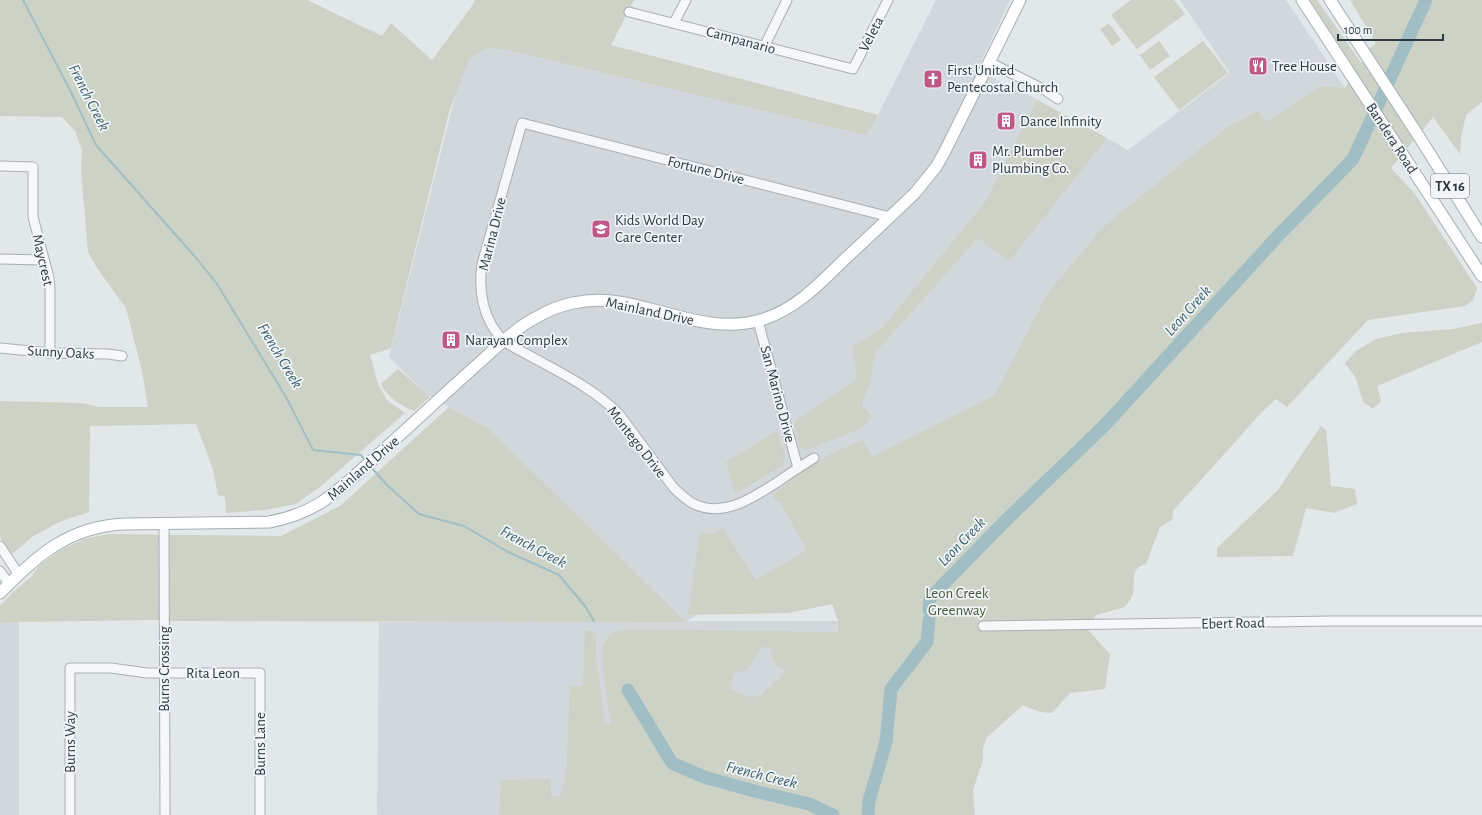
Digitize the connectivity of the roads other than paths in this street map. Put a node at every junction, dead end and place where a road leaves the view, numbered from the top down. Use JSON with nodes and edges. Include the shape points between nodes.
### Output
{"nodes":[{"id":1,"x":686,"y":0,"type":"edge"},
{"id":2,"x":787,"y":0,"type":"edge"},
{"id":3,"x":888,"y":0,"type":"edge"},
{"id":4,"x":1020,"y":0,"type":"edge"},
{"id":5,"x":1302,"y":0,"type":"edge"},
{"id":6,"x":1330,"y":0,"type":"edge"},
{"id":7,"x":628,"y":12,"type":"dead end"},
{"id":8,"x":674,"y":23,"type":"junction"},
{"id":9,"x":764,"y":47,"type":"junction"},
{"id":10,"x":989,"y":62,"type":"junction"},
{"id":11,"x":853,"y":69,"type":"joint"},
{"id":12,"x":1058,"y":98,"type":"dead end"},
{"id":13,"x":522,"y":124,"type":"joint"},
{"id":14,"x":0,"y":166,"type":"edge"},
{"id":15,"x":890,"y":217,"type":"junction"},
{"id":16,"x":1482,"y":237,"type":"edge"},
{"id":17,"x":0,"y":260,"type":"edge"},
{"id":18,"x":44,"y":260,"type":"junction"},
{"id":19,"x":1482,"y":276,"type":"edge"},
{"id":20,"x":758,"y":320,"type":"junction"},
{"id":21,"x":504,"y":341,"type":"junction"},
{"id":22,"x":0,"y":348,"type":"edge"},
{"id":23,"x":50,"y":353,"type":"junction"},
{"id":24,"x":122,"y":356,"type":"dead end"},
{"id":25,"x":814,"y":458,"type":"dead end"},
{"id":26,"x":798,"y":468,"type":"junction"},
{"id":27,"x":164,"y":524,"type":"junction"},
{"id":28,"x":0,"y":546,"type":"edge"},
{"id":29,"x":0,"y":571,"type":"edge"},
{"id":30,"x":19,"y":575,"type":"junction"},
{"id":31,"x":9,"y":584,"type":"junction"},
{"id":32,"x":0,"y":593,"type":"edge"},
{"id":33,"x":1482,"y":621,"type":"edge"},
{"id":34,"x":983,"y":626,"type":"dead end"},
{"id":35,"x":70,"y":668,"type":"joint"},
{"id":36,"x":164,"y":673,"type":"junction"},
{"id":37,"x":260,"y":673,"type":"joint"},
{"id":38,"x":70,"y":815,"type":"edge"},
{"id":39,"x":165,"y":815,"type":"edge"},
{"id":40,"x":260,"y":815,"type":"edge"}],
"edges":[{"from":1,"to":8,"type":"street"},
{"from":2,"to":9,"type":"street"},
{"from":3,"to":11,"type":"street","name":"Veleta"},
{"from":4,"to":10,"type":"main road","name":"Mainland Drive"},
{"from":5,"to":19,"type":"main road","name":"Bandera Road","number":"TX 16"},
{"from":6,"to":16,"type":"main road","name":"Bandera Road","number":"TX 16"},
{"from":7,"to":8,"type":"street","name":"Campanario"},
{"from":8,"to":9,"type":"street","name":"Campanario"},
{"from":9,"to":11,"type":"street","name":"Campanario"},
{"from":10,"to":12,"type":"street"},
{"from":10,"to":15,"type":"main road","name":"Mainland Drive","via":[[936,167]]},
{"from":13,"to":15,"type":"street","name":"Fortune Drive"},
{"from":13,"to":21,"type":"street","name":"Marina Drive","via":[[481,273],[485,310],[493,328]]},
{"from":14,"to":18,"type":"street","name":"Maycrest","via":[[33,167],[34,217]]},
{"from":15,"to":20,"type":"main road","name":"Mainland Drive","via":[[801,300],[778,314]]},
{"from":17,"to":18,"type":"street"},
{"from":18,"to":23,"type":"street","name":"Maycrest","via":[[50,289]]},
{"from":20,"to":21,"type":"main road","name":"Mainland Drive","via":[[738,324],[713,324],[625,303],[585,301],[547,311]]},
{"from":20,"to":26,"type":"street","name":"San Marino Drive"},
{"from":21,"to":26,"type":"street","name":"Montego Drive","via":[[583,385],[610,404],[672,487],[694,504],[707,508],[740,504]]},
{"from":21,"to":27,"type":"main road","name":"Mainland Drive","via":[[328,499],[304,513],[252,524]]},
{"from":22,"to":23,"type":"street","name":"Sunny Oaks"},
{"from":23,"to":24,"type":"street","name":"Sunny Oaks","via":[[99,353]]},
{"from":25,"to":26,"type":"street"},
{"from":27,"to":30,"type":"main road","name":"Mainland Drive","via":[[115,524],[75,533],[51,546]]},
{"from":27,"to":36,"type":"street","name":"Burns Crossing"},
{"from":28,"to":30,"type":"street"},
{"from":29,"to":31,"type":"street"},
{"from":30,"to":31,"type":"main road","name":"Mainland Drive"},
{"from":31,"to":32,"type":"main road","name":"Mainland Drive"},
{"from":33,"to":34,"type":"street","name":"Ebert Road"},
{"from":35,"to":36,"type":"street","name":"Rita Leon","via":[[111,668]]},
{"from":35,"to":38,"type":"street","name":"Burns Way"},
{"from":36,"to":37,"type":"street","name":"Rita Leon"},
{"from":36,"to":39,"type":"street","name":"Burns Crossing"},
{"from":37,"to":40,"type":"street","name":"Burns Lane"}]}
